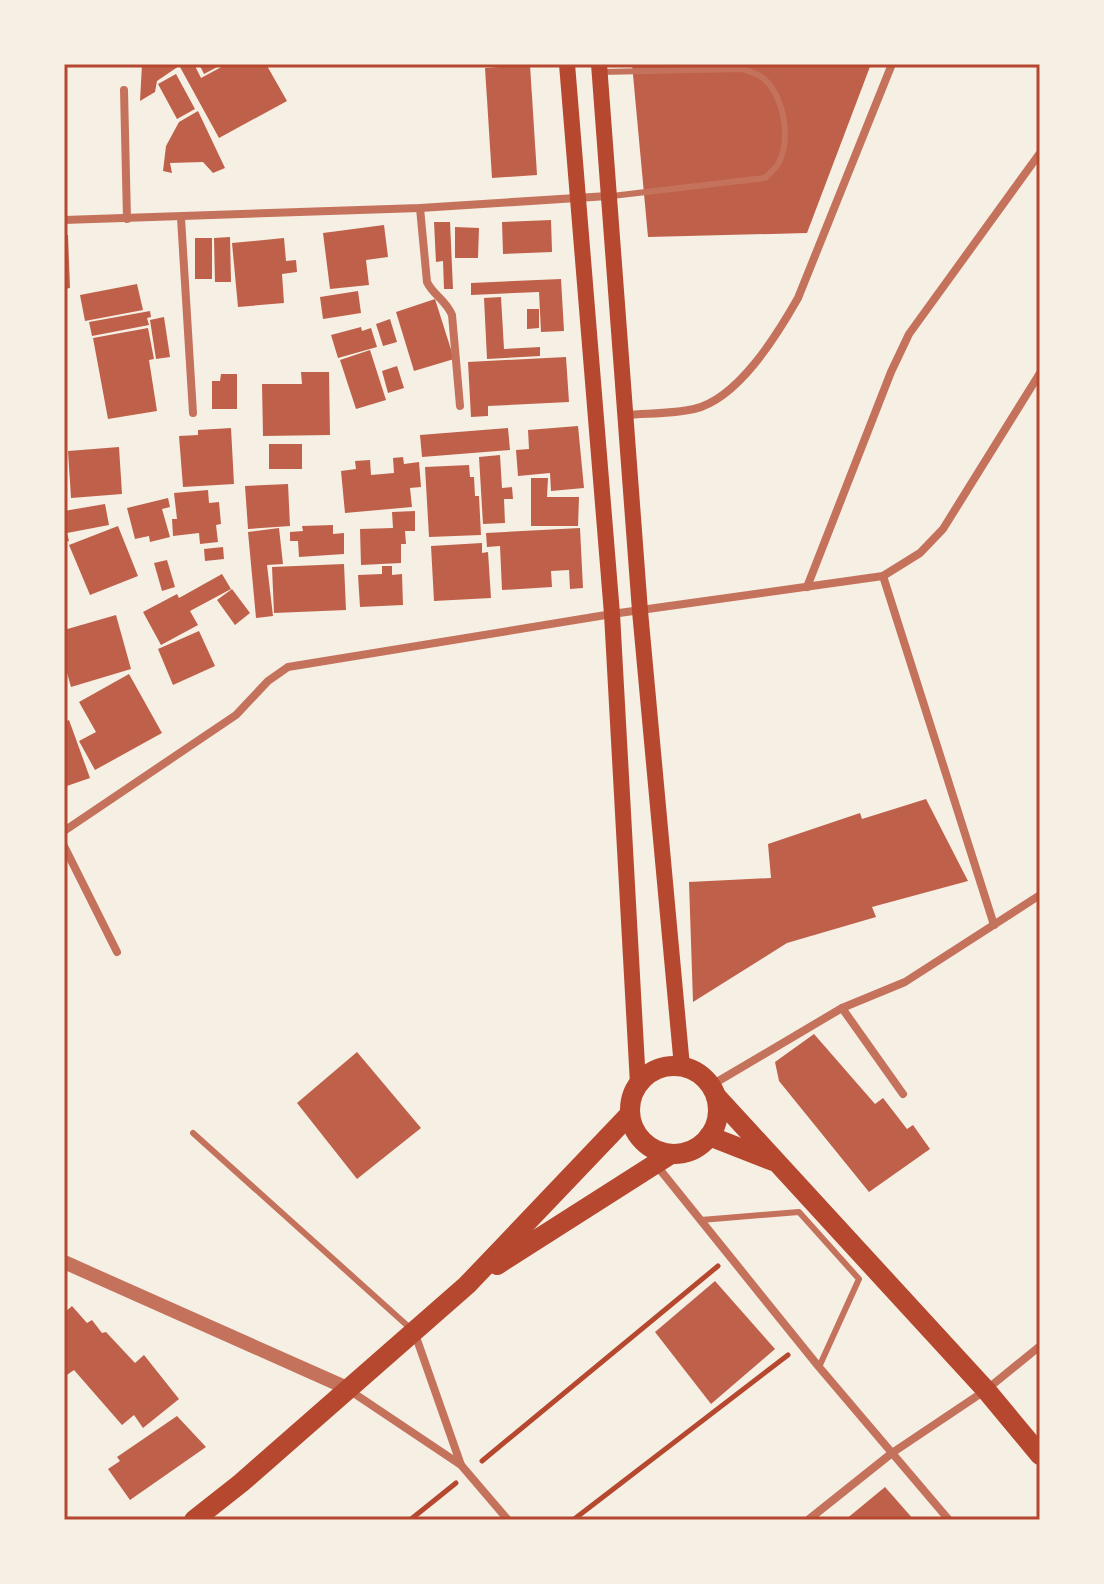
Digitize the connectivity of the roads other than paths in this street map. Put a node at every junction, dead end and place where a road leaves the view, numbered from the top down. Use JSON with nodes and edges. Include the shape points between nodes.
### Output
{"nodes":[{"id":1,"x":567,"y":64,"type":"edge"},
{"id":2,"x":892,"y":64,"type":"edge"},
{"id":3,"x":600,"y":68,"type":"edge"},
{"id":4,"x":124,"y":90,"type":"dead end"},
{"id":5,"x":1040,"y":153,"type":"edge"},
{"id":6,"x":608,"y":196,"type":"junction"},
{"id":7,"x":578,"y":200,"type":"junction"},
{"id":8,"x":420,"y":208,"type":"junction"},
{"id":9,"x":181,"y":218,"type":"junction"},
{"id":10,"x":127,"y":219,"type":"junction"},
{"id":11,"x":64,"y":220,"type":"edge"},
{"id":12,"x":1040,"y":373,"type":"edge"},
{"id":13,"x":460,"y":406,"type":"dead end"},
{"id":14,"x":193,"y":413,"type":"dead end"},
{"id":15,"x":624,"y":415,"type":"junction"},
{"id":16,"x":883,"y":576,"type":"junction"},
{"id":17,"x":807,"y":587,"type":"junction"},
{"id":18,"x":640,"y":611,"type":"junction"},
{"id":19,"x":612,"y":614,"type":"junction"},
{"id":20,"x":64,"y":831,"type":"edge"},
{"id":21,"x":64,"y":846,"type":"edge"},
{"id":22,"x":1040,"y":895,"type":"edge"},
{"id":23,"x":994,"y":925,"type":"junction"},
{"id":24,"x":117,"y":952,"type":"dead end"},
{"id":25,"x":842,"y":1008,"type":"junction"},
{"id":26,"x":682,"y":1067,"type":"junction"},
{"id":27,"x":638,"y":1084,"type":"junction"},
{"id":28,"x":713,"y":1091,"type":"junction"},
{"id":29,"x":903,"y":1094,"type":"dead end"},
{"id":30,"x":630,"y":1114,"type":"junction"},
{"id":31,"x":193,"y":1133,"type":"dead end"},
{"id":32,"x":709,"y":1136,"type":"junction"},
{"id":33,"x":663,"y":1158,"type":"junction"},
{"id":34,"x":779,"y":1163,"type":"junction"},
{"id":35,"x":701,"y":1220,"type":"junction"},
{"id":36,"x":64,"y":1262,"type":"edge"},
{"id":37,"x":467,"y":1285,"type":"junction"},
{"id":38,"x":414,"y":1331,"type":"junction"},
{"id":39,"x":1040,"y":1346,"type":"edge"},
{"id":40,"x":819,"y":1367,"type":"junction"},
{"id":41,"x":347,"y":1388,"type":"junction"},
{"id":42,"x":986,"y":1390,"type":"junction"},
{"id":43,"x":892,"y":1453,"type":"junction"},
{"id":44,"x":1040,"y":1455,"type":"edge"},
{"id":45,"x":461,"y":1465,"type":"junction"},
{"id":46,"x":194,"y":1520,"type":"edge"},
{"id":47,"x":508,"y":1520,"type":"edge"},
{"id":48,"x":808,"y":1520,"type":"edge"},
{"id":49,"x":949,"y":1520,"type":"edge"}],
"edges":[{"from":1,"to":7,"type":"main road"},
{"from":2,"to":15,"type":"street","via":[[782,327],[735,386],[714,401],[694,409]]},
{"from":3,"to":6,"type":"main road"},
{"from":3,"to":6,"type":"lane","via":[[742,69],[762,76],[781,109],[786,139],[778,164],[765,178]]},
{"from":4,"to":10,"type":"street"},
{"from":5,"to":17,"type":"street","via":[[909,334]]},
{"from":6,"to":7,"type":"street"},
{"from":6,"to":15,"type":"main road"},
{"from":7,"to":8,"type":"street"},
{"from":7,"to":19,"type":"main road"},
{"from":8,"to":9,"type":"street"},
{"from":8,"to":13,"type":"street","via":[[427,282],[452,315]]},
{"from":9,"to":10,"type":"street"},
{"from":9,"to":14,"type":"street"},
{"from":10,"to":11,"type":"street"},
{"from":12,"to":16,"type":"street","via":[[943,529],[920,553]]},
{"from":15,"to":18,"type":"main road"},
{"from":16,"to":17,"type":"street"},
{"from":16,"to":23,"type":"street"},
{"from":17,"to":18,"type":"street"},
{"from":18,"to":19,"type":"street"},
{"from":18,"to":26,"type":"main road"},
{"from":19,"to":20,"type":"street","via":[[288,667],[236,715]]},
{"from":19,"to":27,"type":"main road"},
{"from":21,"to":24,"type":"street"},
{"from":22,"to":23,"type":"street"},
{"from":23,"to":25,"type":"street","via":[[905,982]]},
{"from":25,"to":28,"type":"street"},
{"from":25,"to":29,"type":"street"},
{"from":26,"to":27,"type":"main road","via":[[650,1073]]},
{"from":26,"to":28,"type":"main road","via":[[698,1074]]},
{"from":27,"to":30,"type":"main road"},
{"from":28,"to":32,"type":"main road","via":[[718,1110]]},
{"from":28,"to":34,"type":"main road"},
{"from":30,"to":33,"type":"main road","via":[[643,1142]]},
{"from":30,"to":37,"type":"main road"},
{"from":31,"to":38,"type":"lane"},
{"from":32,"to":33,"type":"main road","via":[[686,1153]]},
{"from":32,"to":34,"type":"main road"},
{"from":33,"to":35,"type":"street"},
{"from":33,"to":37,"type":"main road"},
{"from":34,"to":42,"type":"main road"},
{"from":35,"to":40,"type":"street"},
{"from":35,"to":40,"type":"lane","via":[[799,1212],[859,1279]]},
{"from":36,"to":41,"type":"street"},
{"from":37,"to":38,"type":"main road"},
{"from":38,"to":41,"type":"main road"},
{"from":38,"to":45,"type":"street"},
{"from":39,"to":42,"type":"street"},
{"from":40,"to":43,"type":"street"},
{"from":41,"to":45,"type":"street"},
{"from":41,"to":46,"type":"main road"},
{"from":42,"to":43,"type":"street"},
{"from":42,"to":44,"type":"main road"},
{"from":43,"to":48,"type":"street"},
{"from":43,"to":49,"type":"street"},
{"from":45,"to":47,"type":"street"}]}
